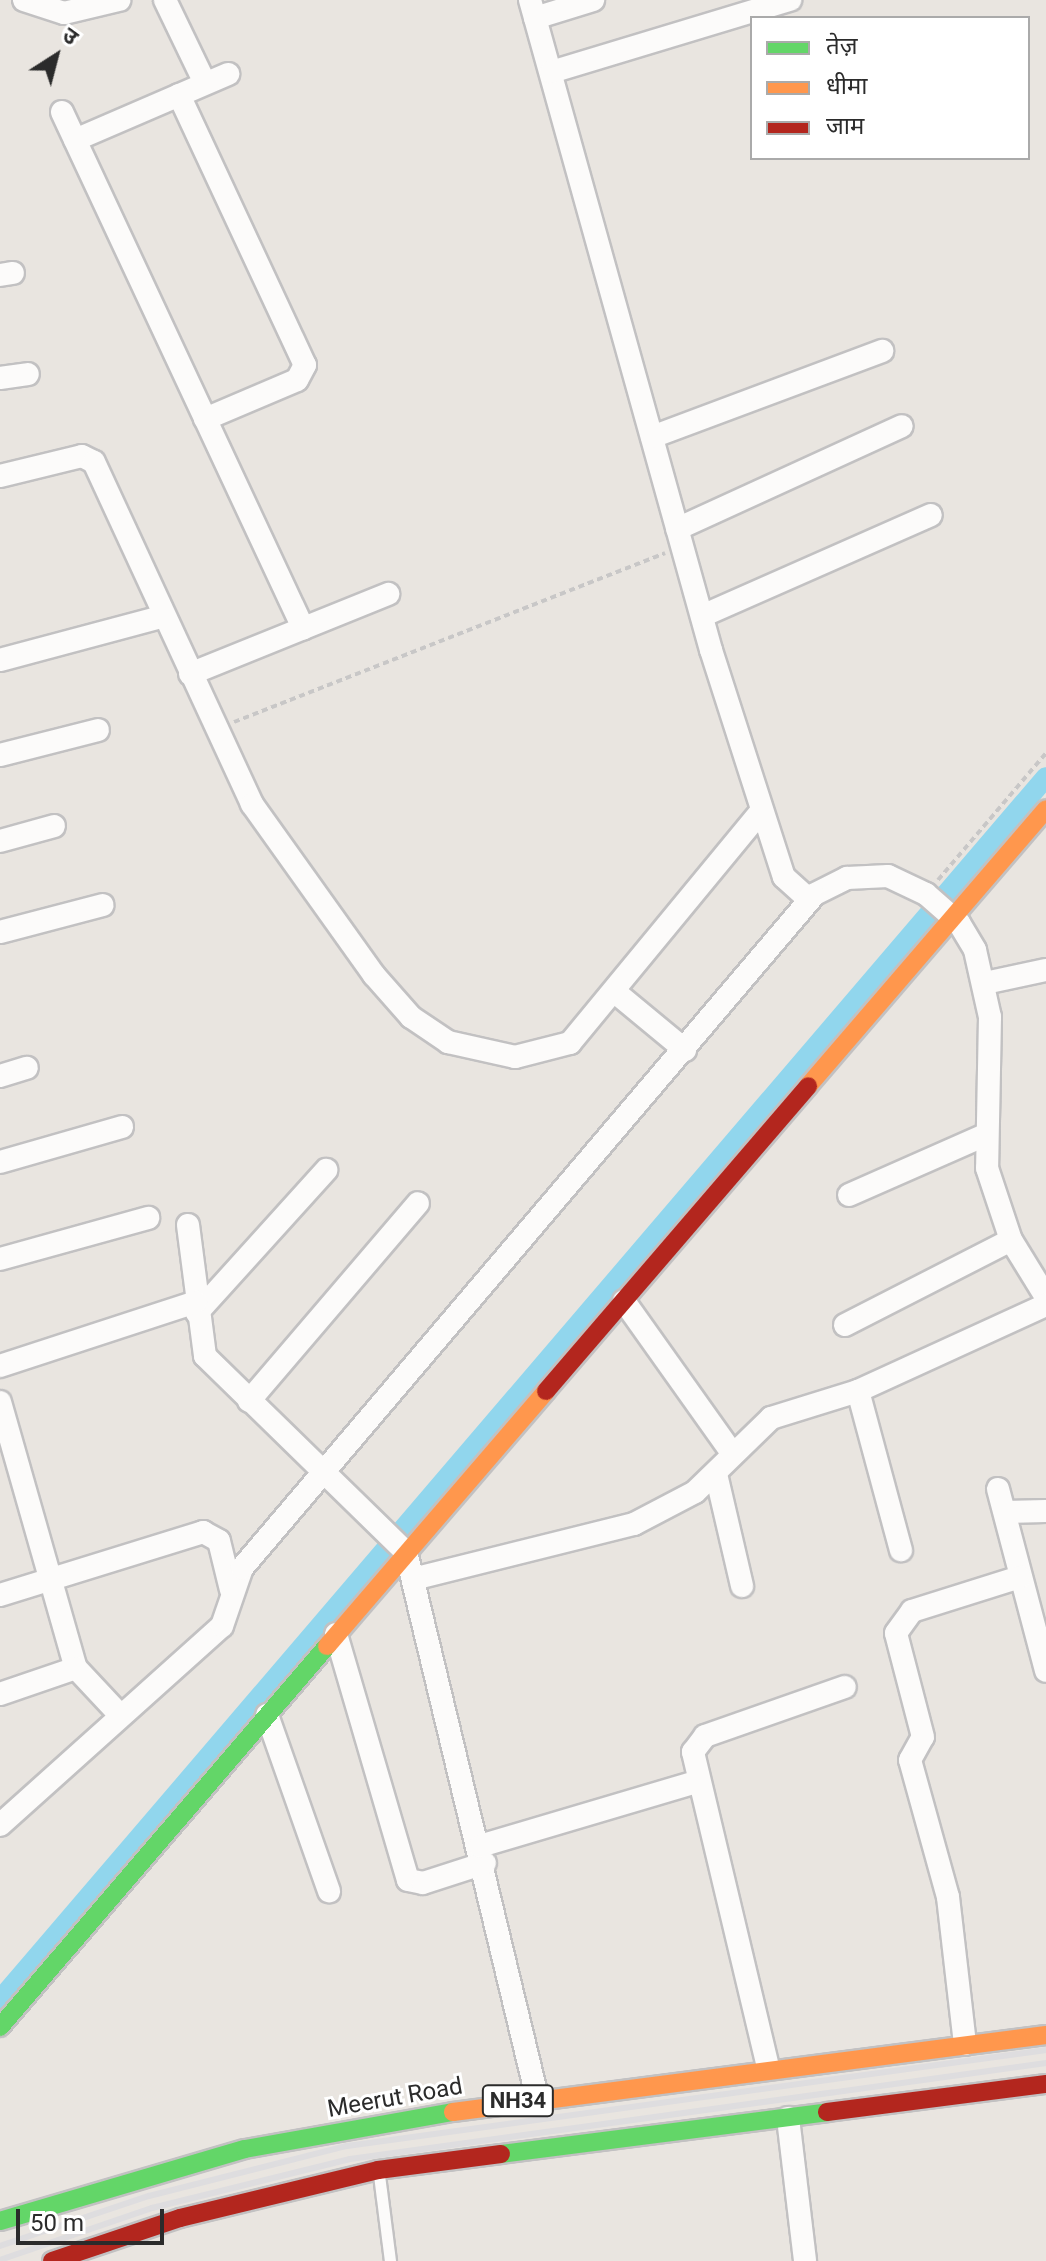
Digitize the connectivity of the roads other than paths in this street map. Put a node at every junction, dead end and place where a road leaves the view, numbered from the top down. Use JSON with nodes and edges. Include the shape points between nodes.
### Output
{"nodes":[{"id":1,"x":24,"y":0,"type":"edge"},
{"id":2,"x":119,"y":0,"type":"edge"},
{"id":3,"x":165,"y":0,"type":"edge"},
{"id":4,"x":593,"y":0,"type":"edge"},
{"id":5,"x":790,"y":0,"type":"edge"},
{"id":6,"x":533,"y":9,"type":"edge"},
{"id":7,"x":551,"y":72,"type":"junction"},
{"id":8,"x":228,"y":74,"type":"dead end"},
{"id":9,"x":205,"y":83,"type":"junction"},
{"id":10,"x":179,"y":95,"type":"junction"},
{"id":11,"x":62,"y":112,"type":"dead end"},
{"id":12,"x":75,"y":140,"type":"junction"},
{"id":13,"x":882,"y":351,"type":"dead end"},
{"id":14,"x":28,"y":374,"type":"dead end"},
{"id":15,"x":0,"y":378,"type":"edge"},
{"id":16,"x":205,"y":419,"type":"junction"},
{"id":17,"x":902,"y":426,"type":"dead end"},
{"id":18,"x":652,"y":437,"type":"junction"},
{"id":19,"x":0,"y":476,"type":"edge"},
{"id":20,"x":931,"y":515,"type":"dead end"},
{"id":21,"x":680,"y":538,"type":"junction"},
{"id":22,"x":388,"y":594,"type":"dead end"},
{"id":23,"x":164,"y":616,"type":"junction"},
{"id":24,"x":702,"y":616,"type":"junction"},
{"id":25,"x":303,"y":628,"type":"junction"},
{"id":26,"x":0,"y":660,"type":"edge"},
{"id":27,"x":190,"y":674,"type":"junction"},
{"id":28,"x":98,"y":730,"type":"dead end"},
{"id":29,"x":0,"y":755,"type":"edge"},
{"id":30,"x":1046,"y":809,"type":"edge"},
{"id":31,"x":761,"y":811,"type":"junction"},
{"id":32,"x":54,"y":826,"type":"dead end"},
{"id":33,"x":0,"y":841,"type":"edge"},
{"id":34,"x":814,"y":895,"type":"junction"},
{"id":35,"x":103,"y":905,"type":"dead end"},
{"id":36,"x":940,"y":906,"type":"junction"},
{"id":37,"x":0,"y":932,"type":"edge"},
{"id":38,"x":1046,"y":970,"type":"edge"},
{"id":39,"x":985,"y":983,"type":"junction"},
{"id":40,"x":615,"y":992,"type":"junction"},
{"id":41,"x":685,"y":1050,"type":"junction"},
{"id":42,"x":27,"y":1068,"type":"dead end"},
{"id":43,"x":0,"y":1076,"type":"edge"},
{"id":44,"x":122,"y":1127,"type":"dead end"},
{"id":45,"x":983,"y":1136,"type":"junction"},
{"id":46,"x":0,"y":1162,"type":"edge"},
{"id":47,"x":326,"y":1170,"type":"dead end"},
{"id":48,"x":849,"y":1195,"type":"dead end"},
{"id":49,"x":418,"y":1203,"type":"dead end"},
{"id":50,"x":148,"y":1218,"type":"dead end"},
{"id":51,"x":188,"y":1225,"type":"dead end"},
{"id":52,"x":1011,"y":1240,"type":"junction"},
{"id":53,"x":0,"y":1259,"type":"edge"},
{"id":54,"x":1041,"y":1285,"type":"edge"},
{"id":55,"x":624,"y":1301,"type":"junction"},
{"id":56,"x":1046,"y":1305,"type":"edge"},
{"id":57,"x":197,"y":1308,"type":"junction"},
{"id":58,"x":845,"y":1325,"type":"dead end"},
{"id":59,"x":0,"y":1366,"type":"edge"},
{"id":60,"x":858,"y":1391,"type":"junction"},
{"id":61,"x":249,"y":1401,"type":"junction"},
{"id":62,"x":0,"y":1402,"type":"edge"},
{"id":63,"x":4,"y":1433,"type":"edge"},
{"id":64,"x":732,"y":1453,"type":"junction"},
{"id":65,"x":325,"y":1471,"type":"junction"},
{"id":66,"x":716,"y":1474,"type":"junction"},
{"id":67,"x":998,"y":1489,"type":"dead end"},
{"id":68,"x":1046,"y":1511,"type":"edge"},
{"id":69,"x":1005,"y":1512,"type":"junction"},
{"id":70,"x":403,"y":1548,"type":"junction"},
{"id":71,"x":901,"y":1550,"type":"dead end"},
{"id":72,"x":1020,"y":1577,"type":"junction"},
{"id":73,"x":50,"y":1579,"type":"junction"},
{"id":74,"x":413,"y":1579,"type":"junction"},
{"id":75,"x":742,"y":1586,"type":"dead end"},
{"id":76,"x":231,"y":1590,"type":"junction"},
{"id":77,"x":0,"y":1595,"type":"edge"},
{"id":78,"x":336,"y":1634,"type":"junction"},
{"id":79,"x":76,"y":1668,"type":"junction"},
{"id":80,"x":1046,"y":1671,"type":"edge"},
{"id":81,"x":845,"y":1687,"type":"dead end"},
{"id":82,"x":0,"y":1694,"type":"edge"},
{"id":83,"x":119,"y":1714,"type":"junction"},
{"id":84,"x":267,"y":1715,"type":"junction"},
{"id":85,"x":699,"y":1781,"type":"junction"},
{"id":86,"x":0,"y":1825,"type":"edge"},
{"id":87,"x":483,"y":1855,"type":"junction"},
{"id":88,"x":329,"y":1891,"type":"dead end"},
{"id":89,"x":0,"y":2027,"type":"edge"},
{"id":90,"x":1046,"y":2035,"type":"edge"},
{"id":91,"x":965,"y":2044,"type":"junction"},
{"id":92,"x":768,"y":2067,"type":"junction"},
{"id":93,"x":1046,"y":2084,"type":"edge"},
{"id":94,"x":537,"y":2097,"type":"junction"},
{"id":95,"x":788,"y":2118,"type":"junction"},
{"id":96,"x":378,"y":2170,"type":"junction"},
{"id":97,"x":0,"y":2221,"type":"edge"},
{"id":98,"x":52,"y":2261,"type":"edge"},
{"id":99,"x":390,"y":2261,"type":"edge"},
{"id":100,"x":805,"y":2261,"type":"edge"}],
"edges":[{"from":1,"to":2,"type":"street","via":[[64,13]]},
{"from":3,"to":9,"type":"street"},
{"from":4,"to":6,"type":"street"},
{"from":5,"to":7,"type":"street"},
{"from":6,"to":7,"type":"street"},
{"from":7,"to":18,"type":"street"},
{"from":8,"to":9,"type":"street"},
{"from":9,"to":10,"type":"street"},
{"from":10,"to":12,"type":"street"},
{"from":10,"to":16,"type":"street","via":[[305,365],[297,380]]},
{"from":11,"to":12,"type":"street"},
{"from":12,"to":16,"type":"street"},
{"from":13,"to":18,"type":"street"},
{"from":14,"to":15,"type":"street"},
{"from":16,"to":25,"type":"street"},
{"from":17,"to":21,"type":"street"},
{"from":18,"to":21,"type":"street"},
{"from":19,"to":23,"type":"street","via":[[89,457]]},
{"from":20,"to":24,"type":"street"},
{"from":21,"to":24,"type":"street"},
{"from":22,"to":25,"type":"street"},
{"from":23,"to":26,"type":"street"},
{"from":23,"to":27,"type":"street"},
{"from":24,"to":31,"type":"street"},
{"from":25,"to":27,"type":"street"},
{"from":27,"to":40,"type":"street","via":[[252,804],[388,992],[430,1032],[472,1049],[537,1057],[570,1043]]},
{"from":28,"to":29,"type":"street"},
{"from":30,"to":36,"type":"main road"},
{"from":31,"to":34,"type":"street","via":[[794,892]]},
{"from":31,"to":40,"type":"street"},
{"from":32,"to":33,"type":"street"},
{"from":34,"to":36,"type":"street","via":[[871,874]]},
{"from":34,"to":41,"type":"street"},
{"from":35,"to":37,"type":"street"},
{"from":36,"to":39,"type":"street"},
{"from":36,"to":55,"type":"main road"},
{"from":38,"to":39,"type":"street"},
{"from":39,"to":45,"type":"street"},
{"from":40,"to":41,"type":"street"},
{"from":41,"to":65,"type":"street"},
{"from":42,"to":43,"type":"street"},
{"from":44,"to":46,"type":"street"},
{"from":45,"to":48,"type":"street"},
{"from":45,"to":52,"type":"street"},
{"from":47,"to":57,"type":"street"},
{"from":49,"to":61,"type":"street"},
{"from":50,"to":53,"type":"street"},
{"from":51,"to":57,"type":"street"},
{"from":52,"to":54,"type":"street"},
{"from":52,"to":58,"type":"street"},
{"from":55,"to":64,"type":"street"},
{"from":55,"to":70,"type":"main road"},
{"from":56,"to":60,"type":"street"},
{"from":57,"to":59,"type":"street"},
{"from":57,"to":61,"type":"street","via":[[205,1356]]},
{"from":60,"to":64,"type":"street","via":[[771,1418]]},
{"from":60,"to":71,"type":"street"},
{"from":61,"to":65,"type":"street"},
{"from":62,"to":63,"type":"street"},
{"from":63,"to":73,"type":"street"},
{"from":64,"to":66,"type":"street"},
{"from":65,"to":70,"type":"street"},
{"from":65,"to":76,"type":"street"},
{"from":66,"to":74,"type":"street","via":[[661,1511],[594,1538]]},
{"from":66,"to":75,"type":"street"},
{"from":67,"to":69,"type":"street"},
{"from":68,"to":69,"type":"street"},
{"from":69,"to":72,"type":"street"},
{"from":70,"to":74,"type":"street"},
{"from":70,"to":78,"type":"main road"},
{"from":72,"to":80,"type":"street"},
{"from":72,"to":91,"type":"street","via":[[912,1611],[899,1624],[895,1643],[923,1737],[910,1760],[948,1897]]},
{"from":73,"to":76,"type":"street","via":[[203,1532],[219,1541]]},
{"from":73,"to":77,"type":"street"},
{"from":73,"to":79,"type":"street"},
{"from":74,"to":87,"type":"street"},
{"from":76,"to":83,"type":"street","via":[[222,1626]]},
{"from":78,"to":84,"type":"main road"},
{"from":78,"to":87,"type":"street","via":[[408,1880],[423,1883]]},
{"from":79,"to":82,"type":"street"},
{"from":79,"to":83,"type":"street"},
{"from":81,"to":85,"type":"street","via":[[705,1736],[693,1752]]},
{"from":83,"to":86,"type":"street"},
{"from":84,"to":88,"type":"street"},
{"from":84,"to":89,"type":"main road"},
{"from":85,"to":87,"type":"street"},
{"from":85,"to":92,"type":"street"},
{"from":87,"to":94,"type":"street"},
{"from":90,"to":91,"type":"main road","name":"Meerut Road","number":"NH34"},
{"from":91,"to":92,"type":"main road","name":"Meerut Road","number":"NH34"},
{"from":92,"to":94,"type":"main road","name":"Meerut Road","number":"NH34"},
{"from":93,"to":95,"type":"main road","number":"NH34"},
{"from":94,"to":97,"type":"main road","name":"Meerut Road","number":"NH34","via":[[245,2149]]},
{"from":95,"to":96,"type":"main road","number":"NH34"},
{"from":95,"to":100,"type":"street"},
{"from":96,"to":98,"type":"main road","number":"NH34","via":[[180,2218]]},
{"from":96,"to":99,"type":"lane"}]}
